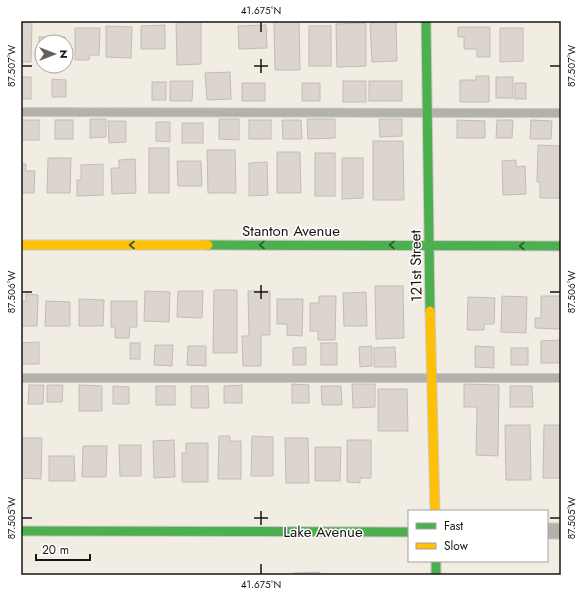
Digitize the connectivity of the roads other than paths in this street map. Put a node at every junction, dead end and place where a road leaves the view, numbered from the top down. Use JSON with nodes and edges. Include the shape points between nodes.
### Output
{"nodes":[{"id":1,"x":426,"y":21,"type":"edge"},
{"id":2,"x":21,"y":112,"type":"edge"},
{"id":3,"x":427,"y":113,"type":"junction"},
{"id":4,"x":561,"y":114,"type":"edge"},
{"id":5,"x":21,"y":245,"type":"edge"},
{"id":6,"x":429,"y":246,"type":"junction"},
{"id":7,"x":561,"y":246,"type":"edge"},
{"id":8,"x":21,"y":378,"type":"edge"},
{"id":9,"x":432,"y":378,"type":"junction"},
{"id":10,"x":561,"y":378,"type":"edge"},
{"id":11,"x":435,"y":510,"type":"edge"},
{"id":12,"x":21,"y":531,"type":"edge"},
{"id":13,"x":548,"y":531,"type":"edge"},
{"id":14,"x":561,"y":531,"type":"edge"},
{"id":15,"x":408,"y":532,"type":"edge"},
{"id":16,"x":436,"y":562,"type":"edge"},
{"id":17,"x":436,"y":575,"type":"edge"}],
"edges":[{"from":1,"to":3,"type":"street","name":"121st Street"},
{"from":2,"to":3,"type":"lane"},
{"from":3,"to":4,"type":"lane"},
{"from":3,"to":6,"type":"street","name":"121st Street"},
{"from":6,"to":5,"type":"street","name":"Stanton Avenue","one_way":true},
{"from":7,"to":6,"type":"street","name":"Stanton Avenue","one_way":true},
{"from":6,"to":9,"type":"street","name":"121st Street"},
{"from":8,"to":9,"type":"lane"},
{"from":9,"to":10,"type":"lane"},
{"from":9,"to":11,"type":"street","name":"121st Street"},
{"from":12,"to":15,"type":"street","name":"Lake Avenue"},
{"from":13,"to":14,"type":"street"},
{"from":16,"to":17,"type":"street"}]}
